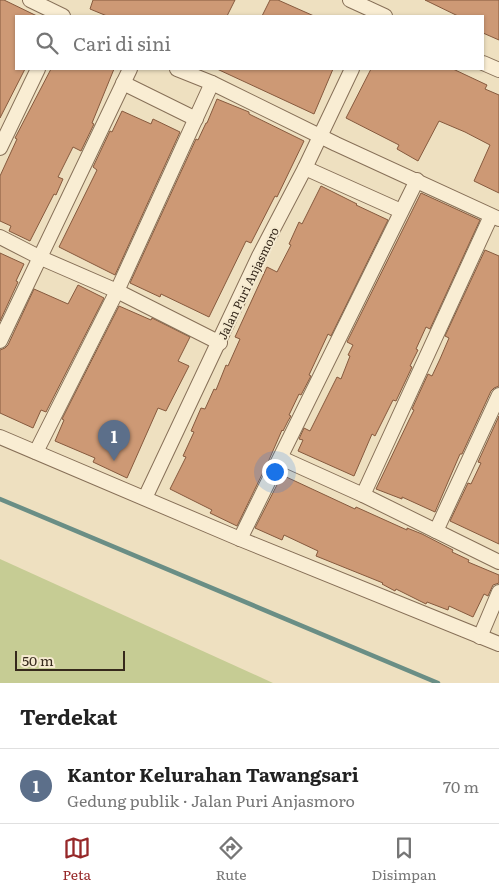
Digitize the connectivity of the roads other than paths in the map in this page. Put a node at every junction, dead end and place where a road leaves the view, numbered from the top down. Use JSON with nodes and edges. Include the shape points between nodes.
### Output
{"nodes":[{"id":1,"x":30,"y":0,"type":"edge"},
{"id":2,"x":350,"y":0,"type":"edge"},
{"id":3,"x":384,"y":0,"type":"edge"},
{"id":4,"x":61,"y":15,"type":"edge"},
{"id":5,"x":379,"y":15,"type":"edge"},
{"id":6,"x":484,"y":63,"type":"edge"},
{"id":7,"x":38,"y":70,"type":"edge"},
{"id":8,"x":130,"y":70,"type":"edge"},
{"id":9,"x":180,"y":70,"type":"edge"},
{"id":10,"x":352,"y":70,"type":"edge"},
{"id":11,"x":499,"y":70,"type":"edge"},
{"id":12,"x":212,"y":83,"type":"junction"},
{"id":13,"x":123,"y":84,"type":"junction"},
{"id":14,"x":196,"y":119,"type":"junction"},
{"id":15,"x":320,"y":136,"type":"junction"},
{"id":16,"x":0,"y":148,"type":"edge"},
{"id":17,"x":305,"y":168,"type":"junction"},
{"id":18,"x":417,"y":180,"type":"junction"},
{"id":19,"x":400,"y":210,"type":"junction"},
{"id":20,"x":495,"y":217,"type":"edge"},
{"id":21,"x":0,"y":238,"type":"edge"},
{"id":22,"x":40,"y":258,"type":"junction"},
{"id":23,"x":117,"y":291,"type":"junction"},
{"id":24,"x":0,"y":341,"type":"edge"},
{"id":25,"x":220,"y":343,"type":"junction"},
{"id":26,"x":499,"y":395,"type":"edge"},
{"id":27,"x":0,"y":437,"type":"edge"},
{"id":28,"x":36,"y":452,"type":"junction"},
{"id":29,"x":281,"y":458,"type":"junction"},
{"id":30,"x":363,"y":495,"type":"junction"},
{"id":31,"x":144,"y":498,"type":"junction"},
{"id":32,"x":436,"y":531,"type":"junction"},
{"id":33,"x":240,"y":539,"type":"junction"},
{"id":34,"x":499,"y":562,"type":"edge"},
{"id":35,"x":499,"y":592,"type":"edge"},
{"id":36,"x":480,"y":638,"type":"junction"},
{"id":37,"x":499,"y":644,"type":"edge"}],
"edges":[{"from":1,"to":4,"type":"street"},
{"from":2,"to":5,"type":"street"},
{"from":3,"to":5,"type":"street"},
{"from":6,"to":11,"type":"street"},
{"from":7,"to":16,"type":"street"},
{"from":8,"to":13,"type":"street"},
{"from":9,"to":12,"type":"street"},
{"from":10,"to":15,"type":"street","name":"Jalan Puri Anjasmoro"},
{"from":12,"to":14,"type":"street"},
{"from":12,"to":15,"type":"street"},
{"from":13,"to":14,"type":"street"},
{"from":13,"to":22,"type":"street"},
{"from":14,"to":23,"type":"street"},
{"from":15,"to":17,"type":"street","name":"Jalan Puri Anjasmoro"},
{"from":15,"to":18,"type":"street"},
{"from":17,"to":19,"type":"street"},
{"from":17,"to":25,"type":"street","name":"Jalan Puri Anjasmoro","via":[[259,256]]},
{"from":18,"to":19,"type":"street"},
{"from":18,"to":20,"type":"street"},
{"from":19,"to":29,"type":"street"},
{"from":20,"to":30,"type":"street"},
{"from":21,"to":22,"type":"street"},
{"from":22,"to":23,"type":"street"},
{"from":22,"to":24,"type":"street"},
{"from":23,"to":25,"type":"street"},
{"from":23,"to":28,"type":"street"},
{"from":25,"to":31,"type":"street","name":"Jalan Puri Anjasmoro"},
{"from":26,"to":32,"type":"street"},
{"from":27,"to":28,"type":"street"},
{"from":28,"to":31,"type":"street"},
{"from":29,"to":30,"type":"street"},
{"from":29,"to":33,"type":"street"},
{"from":30,"to":32,"type":"street"},
{"from":31,"to":33,"type":"street"},
{"from":32,"to":34,"type":"street"},
{"from":33,"to":36,"type":"street"},
{"from":35,"to":36,"type":"street"},
{"from":36,"to":37,"type":"street"}]}
